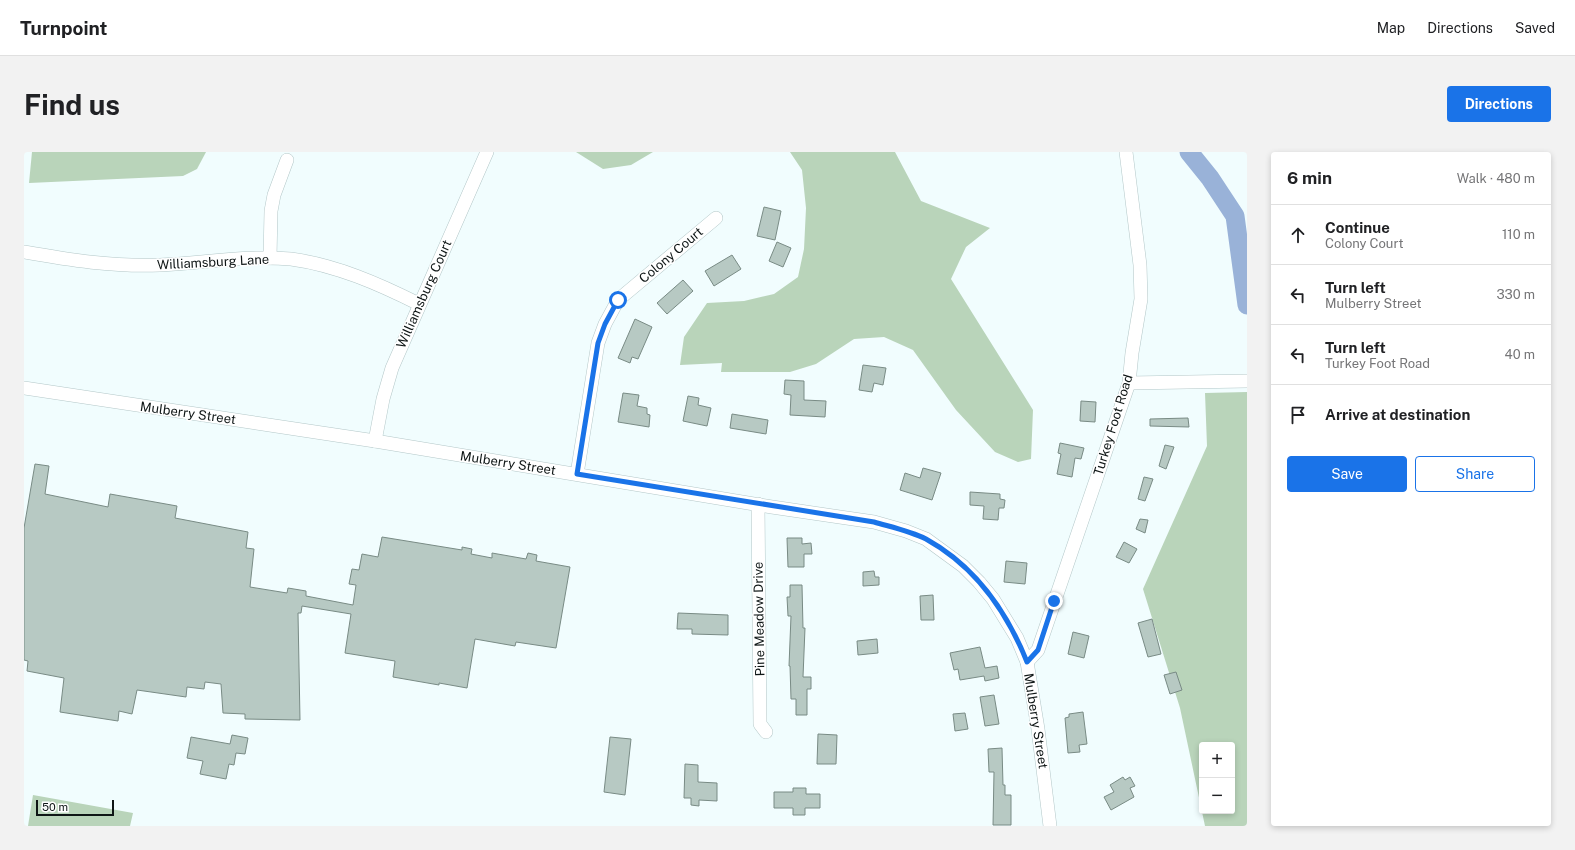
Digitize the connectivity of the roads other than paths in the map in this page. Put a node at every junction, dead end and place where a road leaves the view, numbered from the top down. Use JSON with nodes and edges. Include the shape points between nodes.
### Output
{"nodes":[{"id":1,"x":487,"y":152,"type":"edge"},
{"id":2,"x":1126,"y":152,"type":"edge"},
{"id":3,"x":287,"y":160,"type":"dead end"},
{"id":4,"x":716,"y":218,"type":"dead end"},
{"id":5,"x":24,"y":252,"type":"edge"},
{"id":6,"x":270,"y":258,"type":"junction"},
{"id":7,"x":419,"y":304,"type":"junction"},
{"id":8,"x":1247,"y":381,"type":"edge"},
{"id":9,"x":1129,"y":383,"type":"junction"},
{"id":10,"x":24,"y":388,"type":"edge"},
{"id":11,"x":375,"y":441,"type":"junction"},
{"id":12,"x":577,"y":474,"type":"junction"},
{"id":13,"x":758,"y":504,"type":"junction"},
{"id":14,"x":1027,"y":662,"type":"junction"},
{"id":15,"x":766,"y":732,"type":"dead end"},
{"id":16,"x":1050,"y":826,"type":"edge"}],
"edges":[{"from":1,"to":7,"type":"street","name":"Williamsburg Court"},
{"from":2,"to":9,"type":"street","name":"Turkey Foot Road","via":[[1140,265],[1141,298]]},
{"from":3,"to":6,"type":"street","via":[[271,211]]},
{"from":4,"to":12,"type":"street","name":"Colony Court","via":[[618,300],[598,343]]},
{"from":5,"to":6,"type":"street","name":"Williamsburg Lane","via":[[122,265]]},
{"from":6,"to":7,"type":"street","name":"Williamsburg Lane","via":[[310,262],[340,270]]},
{"from":7,"to":11,"type":"street","name":"Williamsburg Court","via":[[392,368]]},
{"from":8,"to":9,"type":"street"},
{"from":9,"to":14,"type":"street","name":"Turkey Foot Road","via":[[1038,650]]},
{"from":10,"to":11,"type":"street","name":"Mulberry Street"},
{"from":11,"to":12,"type":"street","name":"Mulberry Street"},
{"from":12,"to":13,"type":"street","name":"Mulberry Street"},
{"from":13,"to":14,"type":"street","name":"Mulberry Street","via":[[874,522],[926,539],[963,566],[993,599],[1017,638]]},
{"from":13,"to":15,"type":"street","name":"Pine Meadow Drive","via":[[760,724]]},
{"from":14,"to":16,"type":"street","name":"Mulberry Street"}]}
